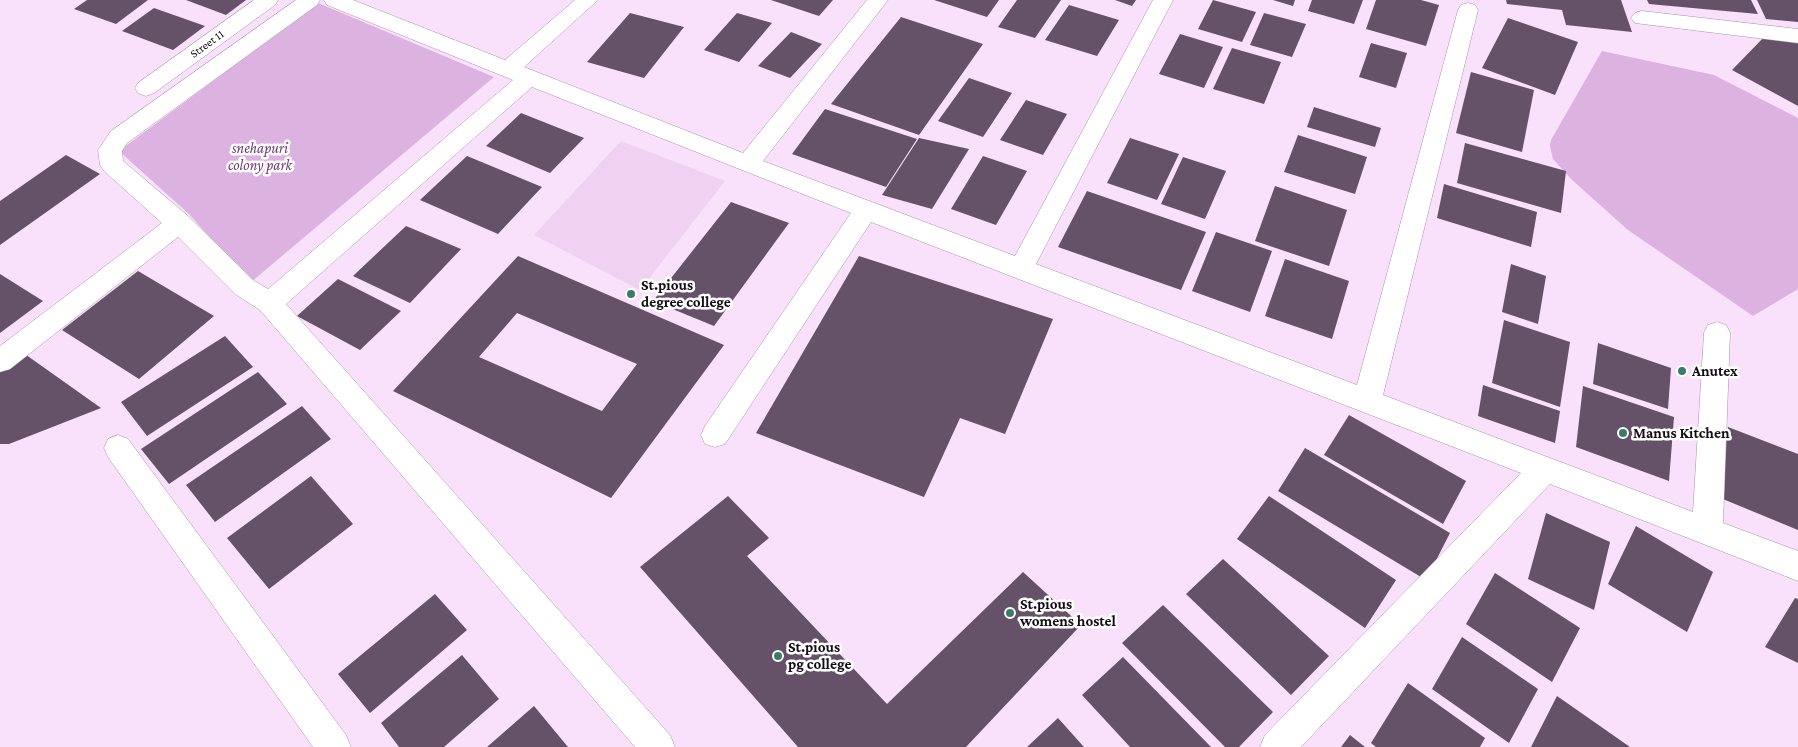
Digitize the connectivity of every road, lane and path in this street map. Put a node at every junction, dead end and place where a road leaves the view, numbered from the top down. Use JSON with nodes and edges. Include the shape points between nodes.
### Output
{"nodes":[{"id":1,"x":268,"y":0,"type":"edge"},
{"id":2,"x":310,"y":0,"type":"edge"},
{"id":3,"x":334,"y":0,"type":"edge"},
{"id":4,"x":588,"y":0,"type":"edge"},
{"id":5,"x":878,"y":0,"type":"edge"},
{"id":6,"x":1163,"y":0,"type":"edge"},
{"id":7,"x":1468,"y":10,"type":"dead end"},
{"id":8,"x":1642,"y":18,"type":"dead end"},
{"id":9,"x":1798,"y":36,"type":"edge"},
{"id":10,"x":517,"y":74,"type":"junction"},
{"id":11,"x":146,"y":88,"type":"dead end"},
{"id":12,"x":747,"y":164,"type":"junction"},
{"id":13,"x":866,"y":210,"type":"junction"},
{"id":14,"x":179,"y":222,"type":"junction"},
{"id":15,"x":1021,"y":269,"type":"junction"},
{"id":16,"x":269,"y":303,"type":"junction"},
{"id":17,"x":1717,"y":333,"type":"dead end"},
{"id":18,"x":0,"y":361,"type":"edge"},
{"id":19,"x":1367,"y":402,"type":"junction"},
{"id":20,"x":715,"y":435,"type":"dead end"},
{"id":21,"x":118,"y":448,"type":"dead end"},
{"id":22,"x":1544,"y":470,"type":"junction"},
{"id":23,"x":1707,"y":533,"type":"junction"},
{"id":24,"x":1798,"y":566,"type":"edge"},
{"id":25,"x":334,"y":747,"type":"edge"},
{"id":26,"x":658,"y":747,"type":"edge"},
{"id":27,"x":1277,"y":747,"type":"edge"}],
"edges":[{"from":1,"to":11,"type":"street","name":"Street 11"},
{"from":2,"to":14,"type":"street","via":[[119,137],[110,150],[112,165]]},
{"from":3,"to":10,"type":"street"},
{"from":4,"to":10,"type":"street"},
{"from":5,"to":12,"type":"street"},
{"from":6,"to":15,"type":"street"},
{"from":7,"to":19,"type":"street"},
{"from":8,"to":9,"type":"street"},
{"from":10,"to":12,"type":"street"},
{"from":10,"to":16,"type":"street"},
{"from":12,"to":13,"type":"street"},
{"from":13,"to":15,"type":"street"},
{"from":13,"to":20,"type":"street"},
{"from":14,"to":16,"type":"street","via":[[244,287]]},
{"from":14,"to":18,"type":"street"},
{"from":15,"to":19,"type":"street"},
{"from":16,"to":26,"type":"street"},
{"from":17,"to":23,"type":"street"},
{"from":19,"to":22,"type":"street"},
{"from":21,"to":25,"type":"street"},
{"from":22,"to":23,"type":"street"},
{"from":22,"to":27,"type":"street"},
{"from":23,"to":24,"type":"street"}]}
